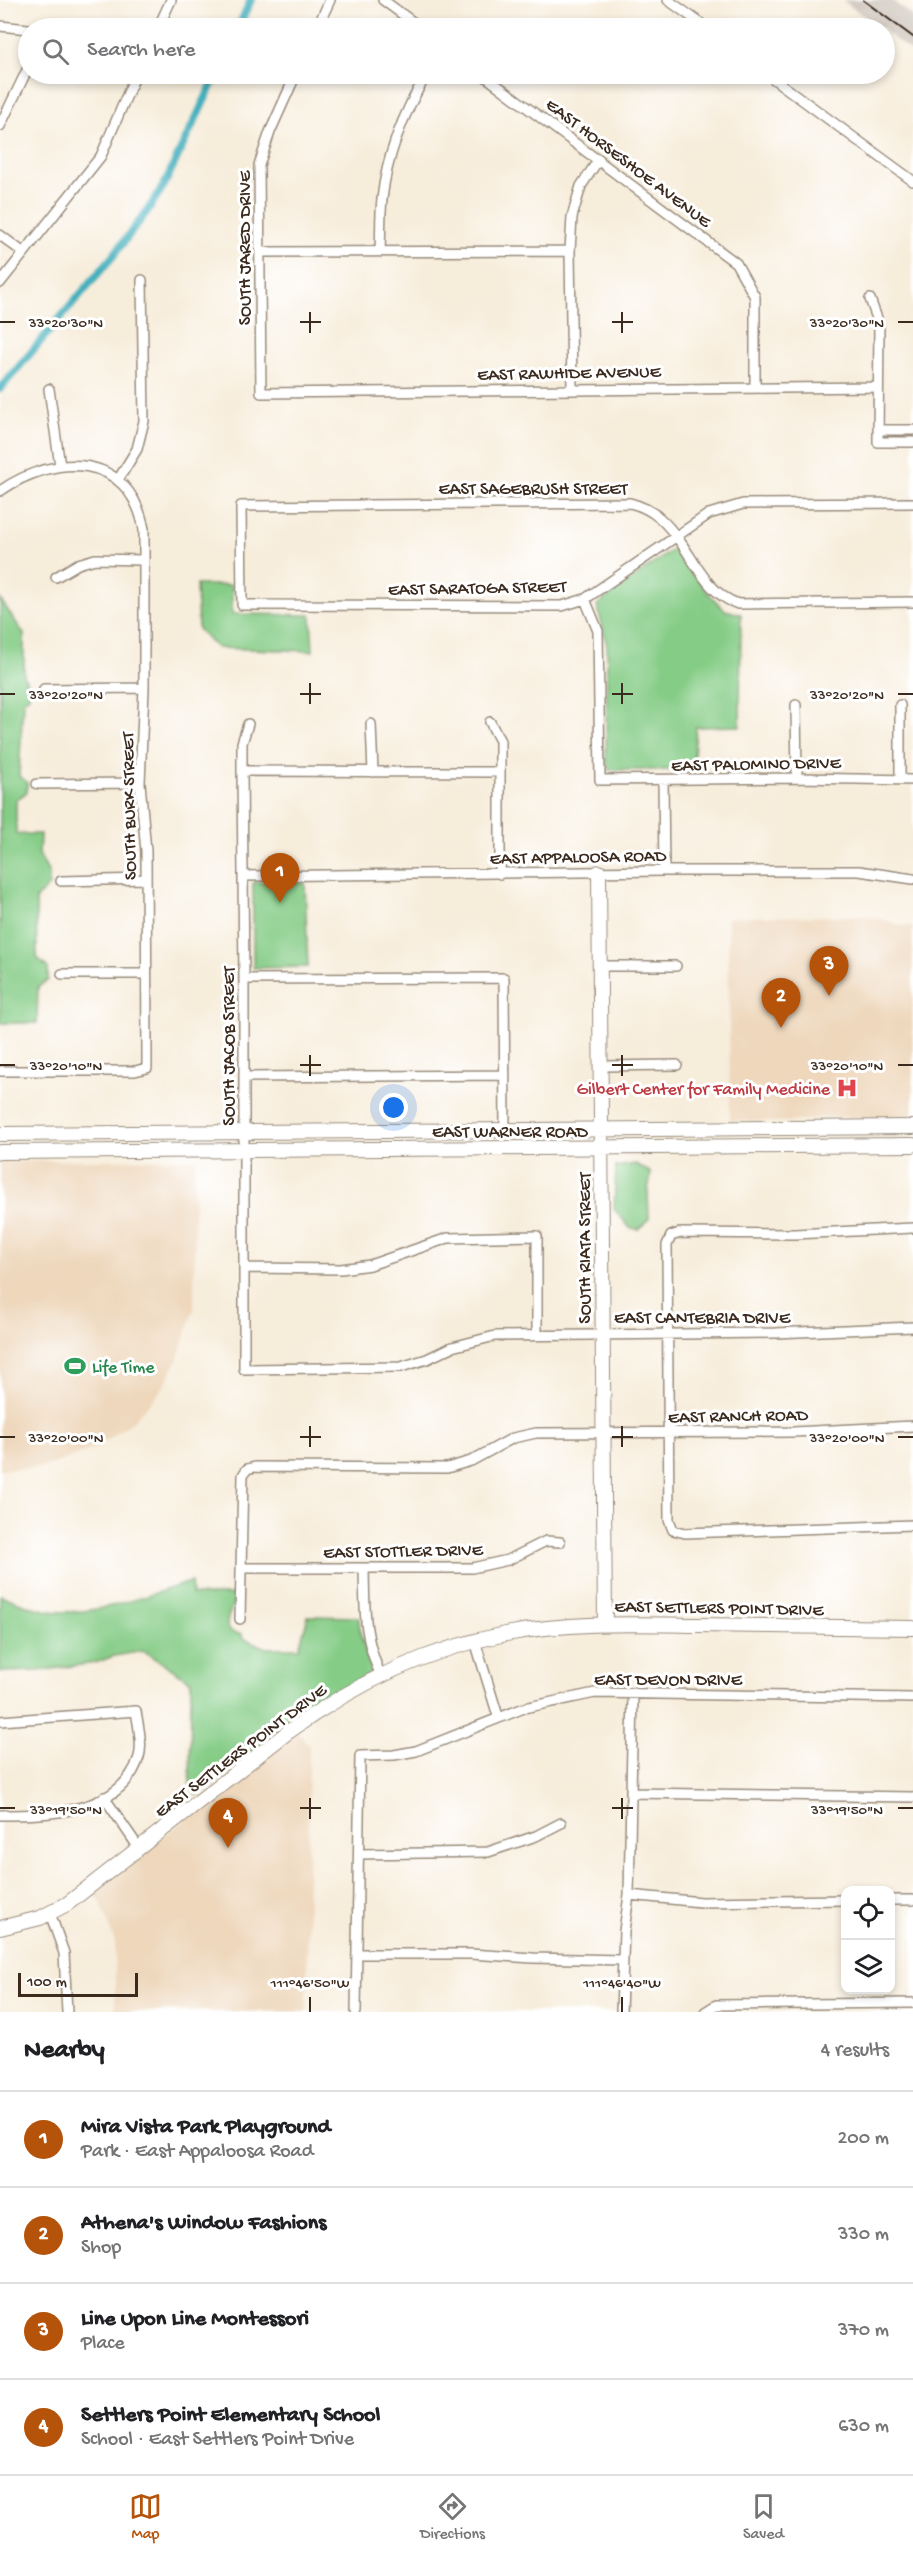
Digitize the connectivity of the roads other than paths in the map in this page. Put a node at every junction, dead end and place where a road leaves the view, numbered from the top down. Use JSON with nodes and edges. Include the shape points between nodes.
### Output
{"nodes":[{"id":1,"x":171,"y":0,"type":"edge"},
{"id":2,"x":330,"y":0,"type":"edge"},
{"id":3,"x":383,"y":0,"type":"edge"},
{"id":4,"x":668,"y":0,"type":"edge"},
{"id":5,"x":163,"y":18,"type":"edge"},
{"id":6,"x":322,"y":18,"type":"edge"},
{"id":7,"x":407,"y":18,"type":"edge"},
{"id":8,"x":693,"y":18,"type":"edge"},
{"id":9,"x":0,"y":26,"type":"edge"},
{"id":10,"x":18,"y":28,"type":"edge"},
{"id":11,"x":21,"y":84,"type":"edge"},
{"id":12,"x":132,"y":84,"type":"edge"},
{"id":13,"x":292,"y":84,"type":"edge"},
{"id":14,"x":422,"y":84,"type":"edge"},
{"id":15,"x":496,"y":84,"type":"edge"},
{"id":16,"x":781,"y":84,"type":"edge"},
{"id":17,"x":1,"y":126,"type":"edge"},
{"id":18,"x":599,"y":159,"type":"junction"},
{"id":19,"x":913,"y":181,"type":"edge"},
{"id":20,"x":0,"y":236,"type":"edge"},
{"id":21,"x":380,"y":250,"type":"junction"},
{"id":22,"x":570,"y":251,"type":"junction"},
{"id":23,"x":260,"y":252,"type":"junction"},
{"id":24,"x":24,"y":253,"type":"junction"},
{"id":25,"x":142,"y":280,"type":"dead end"},
{"id":26,"x":0,"y":283,"type":"edge"},
{"id":27,"x":870,"y":299,"type":"dead end"},
{"id":28,"x":755,"y":386,"type":"junction"},
{"id":29,"x":878,"y":387,"type":"junction"},
{"id":30,"x":49,"y":389,"type":"dead end"},
{"id":31,"x":572,"y":389,"type":"junction"},
{"id":32,"x":261,"y":393,"type":"joint"},
{"id":33,"x":878,"y":430,"type":"junction"},
{"id":34,"x":913,"y":430,"type":"edge"},
{"id":35,"x":913,"y":442,"type":"edge"},
{"id":36,"x":60,"y":466,"type":"junction"},
{"id":37,"x":118,"y":480,"type":"junction"},
{"id":38,"x":0,"y":491,"type":"edge"},
{"id":39,"x":913,"y":502,"type":"edge"},
{"id":40,"x":677,"y":536,"type":"junction"},
{"id":41,"x":143,"y":560,"type":"junction"},
{"id":42,"x":56,"y":577,"type":"dead end"},
{"id":43,"x":585,"y":598,"type":"junction"},
{"id":44,"x":913,"y":602,"type":"edge"},
{"id":45,"x":242,"y":606,"type":"joint"},
{"id":46,"x":144,"y":688,"type":"junction"},
{"id":47,"x":44,"y":689,"type":"dead end"},
{"id":48,"x":796,"y":705,"type":"dead end"},
{"id":49,"x":900,"y":705,"type":"dead end"},
{"id":50,"x":490,"y":722,"type":"dead end"},
{"id":51,"x":248,"y":724,"type":"dead end"},
{"id":52,"x":371,"y":724,"type":"dead end"},
{"id":53,"x":242,"y":771,"type":"junction"},
{"id":54,"x":373,"y":772,"type":"junction"},
{"id":55,"x":500,"y":772,"type":"junction"},
{"id":56,"x":797,"y":778,"type":"junction"},
{"id":57,"x":900,"y":778,"type":"junction"},
{"id":58,"x":663,"y":780,"type":"junction"},
{"id":59,"x":913,"y":780,"type":"edge"},
{"id":60,"x":140,"y":783,"type":"junction"},
{"id":61,"x":37,"y":784,"type":"dead end"},
{"id":62,"x":664,"y":871,"type":"junction"},
{"id":63,"x":599,"y":872,"type":"junction"},
{"id":64,"x":500,"y":874,"type":"junction"},
{"id":65,"x":243,"y":876,"type":"junction"},
{"id":66,"x":146,"y":879,"type":"junction"},
{"id":67,"x":913,"y":879,"type":"edge"},
{"id":68,"x":61,"y":881,"type":"dead end"},
{"id":69,"x":600,"y":966,"type":"junction"},
{"id":70,"x":676,"y":966,"type":"dead end"},
{"id":71,"x":62,"y":974,"type":"dead end"},
{"id":72,"x":146,"y":974,"type":"junction"},
{"id":73,"x":244,"y":980,"type":"junction"},
{"id":74,"x":677,"y":1065,"type":"dead end"},
{"id":75,"x":600,"y":1066,"type":"junction"},
{"id":76,"x":0,"y":1071,"type":"edge"},
{"id":77,"x":505,"y":1075,"type":"junction"},
{"id":78,"x":245,"y":1077,"type":"junction"},
{"id":79,"x":913,"y":1127,"type":"edge"},
{"id":80,"x":601,"y":1130,"type":"junction"},
{"id":81,"x":505,"y":1131,"type":"junction"},
{"id":82,"x":245,"y":1132,"type":"junction"},
{"id":83,"x":0,"y":1134,"type":"edge"},
{"id":84,"x":913,"y":1145,"type":"edge"},
{"id":85,"x":601,"y":1148,"type":"junction"},
{"id":86,"x":245,"y":1150,"type":"junction"},
{"id":87,"x":0,"y":1152,"type":"edge"},
{"id":88,"x":913,"y":1228,"type":"edge"},
{"id":89,"x":245,"y":1268,"type":"junction"},
{"id":90,"x":913,"y":1327,"type":"edge"},
{"id":91,"x":667,"y":1333,"type":"junction"},
{"id":92,"x":537,"y":1334,"type":"junction"},
{"id":93,"x":603,"y":1334,"type":"junction"},
{"id":94,"x":244,"y":1369,"type":"joint"},
{"id":95,"x":913,"y":1426,"type":"edge"},
{"id":96,"x":670,"y":1432,"type":"junction"},
{"id":97,"x":603,"y":1433,"type":"junction"},
{"id":98,"x":913,"y":1525,"type":"edge"},
{"id":99,"x":560,"y":1542,"type":"dead end"},
{"id":100,"x":242,"y":1568,"type":"junction"},
{"id":101,"x":364,"y":1568,"type":"junction"},
{"id":102,"x":240,"y":1618,"type":"dead end"},
{"id":103,"x":605,"y":1623,"type":"junction"},
{"id":104,"x":913,"y":1628,"type":"edge"},
{"id":105,"x":475,"y":1641,"type":"junction"},
{"id":106,"x":381,"y":1676,"type":"junction"},
{"id":107,"x":633,"y":1693,"type":"junction"},
{"id":108,"x":913,"y":1698,"type":"edge"},
{"id":109,"x":498,"y":1716,"type":"junction"},
{"id":110,"x":0,"y":1721,"type":"edge"},
{"id":111,"x":631,"y":1793,"type":"junction"},
{"id":112,"x":105,"y":1797,"type":"junction"},
{"id":113,"x":913,"y":1797,"type":"edge"},
{"id":114,"x":0,"y":1815,"type":"edge"},
{"id":115,"x":561,"y":1823,"type":"dead end"},
{"id":116,"x":139,"y":1848,"type":"junction"},
{"id":117,"x":359,"y":1854,"type":"junction"},
{"id":118,"x":628,"y":1895,"type":"junction"},
{"id":119,"x":841,"y":1900,"type":"edge"},
{"id":120,"x":895,"y":1900,"type":"edge"},
{"id":121,"x":913,"y":1900,"type":"edge"},
{"id":122,"x":50,"y":1913,"type":"junction"},
{"id":123,"x":0,"y":1928,"type":"edge"},
{"id":124,"x":357,"y":1954,"type":"junction"},
{"id":125,"x":622,"y":1960,"type":"junction"},
{"id":126,"x":913,"y":2003,"type":"edge"},
{"id":127,"x":832,"y":2008,"type":"edge"},
{"id":128,"x":67,"y":2012,"type":"edge"},
{"id":129,"x":356,"y":2012,"type":"edge"},
{"id":130,"x":621,"y":2012,"type":"edge"},
{"id":131,"x":705,"y":2012,"type":"edge"}],
"edges":[{"from":1,"to":5,"type":"street"},
{"from":2,"to":6,"type":"street"},
{"from":3,"to":7,"type":"street"},
{"from":4,"to":8,"type":"street"},
{"from":9,"to":10,"type":"street"},
{"from":11,"to":17,"type":"street"},
{"from":12,"to":24,"type":"street","via":[[101,156]]},
{"from":13,"to":23,"type":"street","name":"SOUTH JARED DRIVE","via":[[259,165]]},
{"from":14,"to":21,"type":"street","via":[[391,154],[381,199]]},
{"from":15,"to":18,"type":"street","name":"EAST HORSESHOE AVENUE"},
{"from":16,"to":19,"type":"street"},
{"from":18,"to":22,"type":"street","via":[[581,186],[572,217]]},
{"from":18,"to":28,"type":"street","name":"EAST HORSESHOE AVENUE","via":[[736,263],[755,297]]},
{"from":20,"to":24,"type":"street"},
{"from":21,"to":22,"type":"street"},
{"from":21,"to":23,"type":"street"},
{"from":22,"to":31,"type":"street"},
{"from":23,"to":32,"type":"street","name":"SOUTH JARED DRIVE"},
{"from":24,"to":26,"type":"street"},
{"from":25,"to":37,"type":"street","via":[[144,420],[137,449]]},
{"from":27,"to":29,"type":"street","via":[[879,324]]},
{"from":28,"to":29,"type":"street","name":"EAST RAWHIDE AVENUE"},
{"from":28,"to":31,"type":"street","name":"EAST RAWHIDE AVENUE"},
{"from":29,"to":33,"type":"street"},
{"from":30,"to":36,"type":"street"},
{"from":31,"to":32,"type":"street","name":"EAST RAWHIDE AVENUE"},
{"from":33,"to":34,"type":"street"},
{"from":33,"to":35,"type":"street","via":[[878,442]]},
{"from":36,"to":37,"type":"street","name":"SOUTH BURK STREET","via":[[98,469]]},
{"from":36,"to":38,"type":"street","via":[[29,475]]},
{"from":37,"to":41,"type":"street","name":"SOUTH BURK STREET","via":[[140,508]]},
{"from":39,"to":40,"type":"street","via":[[743,504],[709,514]]},
{"from":40,"to":43,"type":"street","name":"EAST SARATOGA STREET"},
{"from":40,"to":44,"type":"street","via":[[713,591],[738,604]]},
{"from":40,"to":45,"type":"street","name":"EAST SAGEBRUSH STREET","via":[[662,518],[630,503],[241,506]]},
{"from":41,"to":42,"type":"street","via":[[95,559]]},
{"from":41,"to":46,"type":"street","name":"SOUTH BURK STREET"},
{"from":43,"to":45,"type":"street","name":"EAST SARATOGA STREET","via":[[562,606]]},
{"from":43,"to":58,"type":"street","name":"EAST PALOMINO DRIVE","via":[[595,619],[599,646],[600,780]]},
{"from":46,"to":47,"type":"street"},
{"from":46,"to":60,"type":"street","name":"SOUTH BURK STREET"},
{"from":48,"to":56,"type":"street"},
{"from":49,"to":57,"type":"street"},
{"from":50,"to":55,"type":"street","via":[[500,741]]},
{"from":51,"to":53,"type":"street","name":"SOUTH JACOB STREET","via":[[242,743]]},
{"from":52,"to":54,"type":"street"},
{"from":53,"to":54,"type":"street"},
{"from":53,"to":65,"type":"street","name":"SOUTH JACOB STREET"},
{"from":54,"to":55,"type":"street"},
{"from":55,"to":64,"type":"street"},
{"from":56,"to":57,"type":"street","name":"EAST PALOMINO DRIVE"},
{"from":56,"to":58,"type":"street","name":"EAST PALOMINO DRIVE"},
{"from":57,"to":59,"type":"street","name":"EAST PALOMINO DRIVE"},
{"from":58,"to":62,"type":"street"},
{"from":60,"to":61,"type":"street"},
{"from":60,"to":66,"type":"street","name":"SOUTH BURK STREET"},
{"from":62,"to":63,"type":"street","name":"EAST APPALOOSA ROAD"},
{"from":62,"to":67,"type":"street","name":"EAST APPALOOSA ROAD","via":[[859,871]]},
{"from":63,"to":64,"type":"street","name":"EAST APPALOOSA ROAD"},
{"from":63,"to":69,"type":"main road","name":"SOUTH RIATA STREET"},
{"from":64,"to":65,"type":"street","name":"EAST APPALOOSA ROAD"},
{"from":65,"to":73,"type":"street","name":"SOUTH JACOB STREET"},
{"from":66,"to":68,"type":"street"},
{"from":66,"to":72,"type":"street","name":"SOUTH BURK STREET"},
{"from":69,"to":70,"type":"street"},
{"from":69,"to":75,"type":"main road","name":"SOUTH RIATA STREET"},
{"from":71,"to":72,"type":"street"},
{"from":72,"to":76,"type":"street","name":"SOUTH BURK STREET","via":[[147,1068]]},
{"from":73,"to":77,"type":"street","via":[[504,978]]},
{"from":73,"to":78,"type":"street","name":"SOUTH JACOB STREET"},
{"from":74,"to":75,"type":"street"},
{"from":75,"to":80,"type":"main road","name":"SOUTH RIATA STREET"},
{"from":77,"to":78,"type":"street"},
{"from":77,"to":81,"type":"street"},
{"from":78,"to":82,"type":"street","name":"SOUTH JACOB STREET"},
{"from":79,"to":80,"type":"main road","name":"EAST WARNER ROAD"},
{"from":80,"to":81,"type":"main road","name":"EAST WARNER ROAD"},
{"from":80,"to":85,"type":"main road","name":"SOUTH RIATA STREET"},
{"from":81,"to":82,"type":"main road","name":"EAST WARNER ROAD"},
{"from":82,"to":83,"type":"main road","name":"EAST WARNER ROAD"},
{"from":82,"to":86,"type":"street","name":"SOUTH JACOB STREET"},
{"from":84,"to":85,"type":"main road","name":"EAST WARNER ROAD"},
{"from":85,"to":86,"type":"main road","name":"EAST WARNER ROAD"},
{"from":85,"to":93,"type":"main road","name":"SOUTH RIATA STREET"},
{"from":86,"to":87,"type":"main road","name":"EAST WARNER ROAD"},
{"from":86,"to":89,"type":"street","name":"SOUTH JACOB STREET"},
{"from":88,"to":91,"type":"street","via":[[671,1236],[667,1245]]},
{"from":89,"to":92,"type":"street","via":[[341,1269],[370,1265],[448,1238],[537,1236]]},
{"from":89,"to":94,"type":"street","name":"SOUTH JACOB STREET"},
{"from":90,"to":91,"type":"street","name":"EAST CANTEBRIA DRIVE"},
{"from":91,"to":93,"type":"street","name":"EAST CANTEBRIA DRIVE"},
{"from":91,"to":96,"type":"street"},
{"from":92,"to":93,"type":"street","name":"EAST CANTEBRIA DRIVE"},
{"from":92,"to":94,"type":"street","name":"EAST CANTEBRIA DRIVE","via":[[495,1336],[452,1347],[401,1367]]},
{"from":93,"to":97,"type":"main road","name":"SOUTH RIATA STREET"},
{"from":95,"to":96,"type":"street","name":"EAST RANCH ROAD","via":[[793,1432]]},
{"from":96,"to":97,"type":"street","name":"EAST RANCH ROAD"},
{"from":96,"to":98,"type":"street","via":[[669,1520],[673,1530],[685,1533]]},
{"from":97,"to":100,"type":"street","name":"EAST RANCH ROAD","via":[[536,1433],[513,1438],[471,1461],[447,1468],[247,1469],[243,1475]]},
{"from":97,"to":103,"type":"main road","name":"SOUTH RIATA STREET"},
{"from":99,"to":101,"type":"street","name":"EAST STOTTLER DRIVE","via":[[546,1541],[508,1560],[472,1568]]},
{"from":100,"to":101,"type":"street","name":"EAST STOTTLER DRIVE"},
{"from":100,"to":102,"type":"street"},
{"from":101,"to":106,"type":"street","via":[[366,1633]]},
{"from":103,"to":104,"type":"main road","name":"EAST SETTLERS POINT DRIVE"},
{"from":103,"to":105,"type":"main road","name":"EAST SETTLERS POINT DRIVE","via":[[553,1626]]},
{"from":105,"to":106,"type":"main road","name":"EAST SETTLERS POINT DRIVE"},
{"from":105,"to":109,"type":"street"},
{"from":106,"to":116,"type":"main road","name":"EAST SETTLERS POINT DRIVE","via":[[303,1721]]},
{"from":107,"to":108,"type":"street","name":"EAST DEVON DRIVE"},
{"from":107,"to":109,"type":"street","name":"EAST DEVON DRIVE","via":[[595,1693]]},
{"from":107,"to":111,"type":"street"},
{"from":109,"to":117,"type":"street","name":"EAST DEVON DRIVE","via":[[416,1751],[360,1755]]},
{"from":110,"to":112,"type":"street","via":[[136,1712],[139,1756],[121,1785]]},
{"from":111,"to":113,"type":"street"},
{"from":111,"to":118,"type":"street"},
{"from":112,"to":114,"type":"street","via":[[77,1809],[39,1815]]},
{"from":112,"to":116,"type":"street"},
{"from":115,"to":117,"type":"street","via":[[488,1852]]},
{"from":116,"to":122,"type":"main road","name":"EAST SETTLERS POINT DRIVE","via":[[88,1889]]},
{"from":117,"to":124,"type":"street"},
{"from":118,"to":119,"type":"street","via":[[701,1902]]},
{"from":118,"to":125,"type":"street"},
{"from":120,"to":121,"type":"street"},
{"from":122,"to":123,"type":"main road","name":"EAST SETTLERS POINT DRIVE"},
{"from":122,"to":128,"type":"street","via":[[64,1953]]},
{"from":124,"to":125,"type":"street"},
{"from":124,"to":129,"type":"street"},
{"from":125,"to":130,"type":"street"},
{"from":126,"to":127,"type":"street"},
{"from":127,"to":131,"type":"street","via":[[716,2005]]}]}
